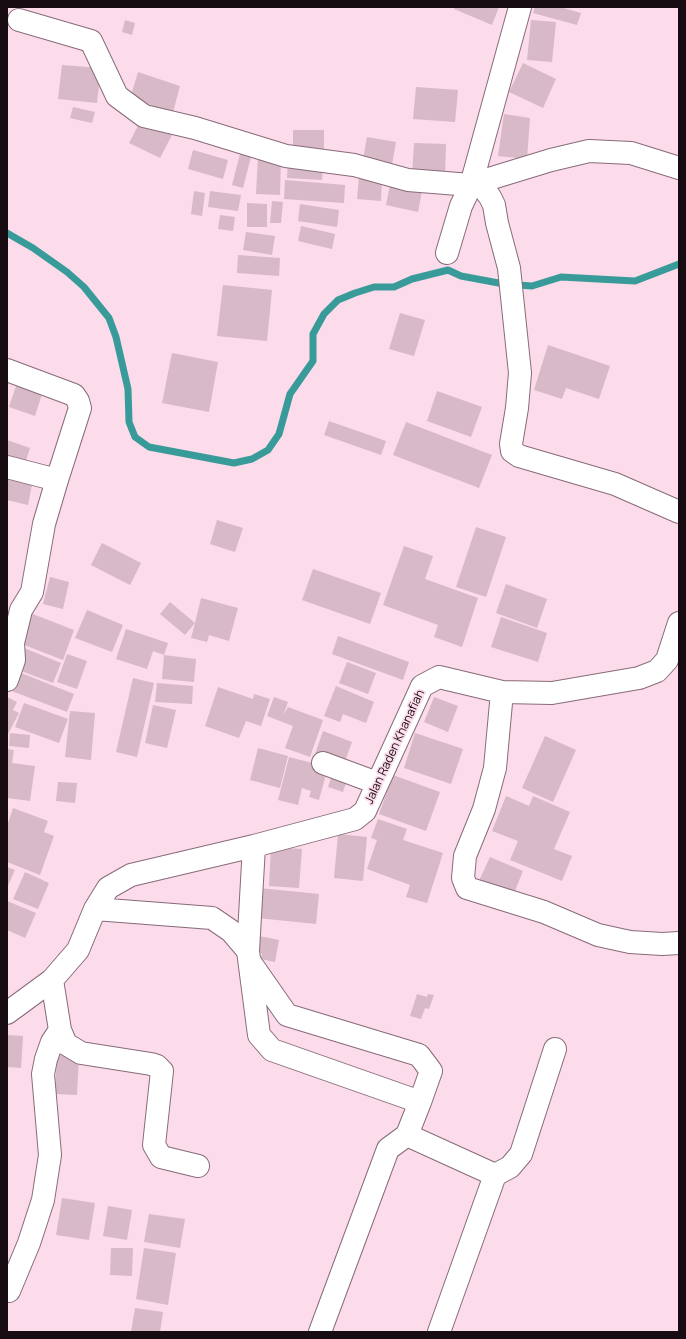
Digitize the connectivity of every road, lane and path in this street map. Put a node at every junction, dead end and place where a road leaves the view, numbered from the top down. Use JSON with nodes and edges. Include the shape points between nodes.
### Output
{"nodes":[{"id":1,"x":520,"y":7,"type":"edge"},
{"id":2,"x":19,"y":20,"type":"dead end"},
{"id":3,"x":679,"y":168,"type":"edge"},
{"id":4,"x":475,"y":184,"type":"junction"},
{"id":5,"x":448,"y":253,"type":"dead end"},
{"id":6,"x":7,"y":370,"type":"edge"},
{"id":7,"x":7,"y":467,"type":"edge"},
{"id":8,"x":57,"y":480,"type":"junction"},
{"id":9,"x":679,"y":512,"type":"edge"},
{"id":10,"x":679,"y":623,"type":"edge"},
{"id":11,"x":11,"y":659,"type":"edge"},
{"id":12,"x":7,"y":680,"type":"edge"},
{"id":13,"x":502,"y":692,"type":"junction"},
{"id":14,"x":323,"y":763,"type":"dead end"},
{"id":15,"x":377,"y":783,"type":"junction"},
{"id":16,"x":254,"y":846,"type":"junction"},
{"id":17,"x":95,"y":909,"type":"junction"},
{"id":18,"x":679,"y":943,"type":"edge"},
{"id":19,"x":249,"y":956,"type":"junction"},
{"id":20,"x":52,"y":980,"type":"junction"},
{"id":21,"x":7,"y":1013,"type":"edge"},
{"id":22,"x":60,"y":1030,"type":"junction"},
{"id":23,"x":555,"y":1049,"type":"dead end"},
{"id":24,"x":420,"y":1102,"type":"junction"},
{"id":25,"x":407,"y":1135,"type":"junction"},
{"id":26,"x":198,"y":1166,"type":"dead end"},
{"id":27,"x":495,"y":1175,"type":"junction"},
{"id":28,"x":9,"y":1291,"type":"dead end"},
{"id":29,"x":320,"y":1332,"type":"edge"},
{"id":30,"x":439,"y":1332,"type":"edge"}],
"edges":[{"from":1,"to":4,"type":"street"},
{"from":2,"to":4,"type":"street","via":[[90,41],[117,96],[144,116],[195,128],[286,156],[354,165],[408,180]]},
{"from":3,"to":4,"type":"street","via":[[631,153],[589,151]]},
{"from":4,"to":5,"type":"street","via":[[461,206]]},
{"from":4,"to":9,"type":"street","via":[[490,197],[494,206],[509,268],[520,373],[512,451],[519,456],[615,484]]},
{"from":6,"to":8,"type":"street","via":[[74,395],[78,401],[80,408]]},
{"from":7,"to":8,"type":"street"},
{"from":8,"to":11,"type":"street","via":[[41,538],[32,592],[21,610],[12,643]]},
{"from":10,"to":13,"type":"street","name":"Jalan Raden Khanafiah","via":[[667,660],[657,671],[639,678],[552,693]]},
{"from":11,"to":12,"type":"street"},
{"from":13,"to":15,"type":"street","name":"Jalan Raden Khanafiah","via":[[439,677],[422,686]]},
{"from":13,"to":18,"type":"street","via":[[495,768],[484,809],[465,856],[463,878],[467,888],[544,912],[598,935],[630,942]]},
{"from":14,"to":15,"type":"street"},
{"from":15,"to":16,"type":"street","name":"Jalan Raden Khanafiah","via":[[366,811],[355,819]]},
{"from":16,"to":17,"type":"street","name":"Jalan Raden Khanafiah","via":[[131,875],[108,888]]},
{"from":16,"to":19,"type":"street"},
{"from":17,"to":19,"type":"street","via":[[212,918],[231,931]]},
{"from":17,"to":20,"type":"street","name":"Jalan Raden Khanafiah","via":[[78,950]]},
{"from":19,"to":24,"type":"street","via":[[259,1035],[272,1050]]},
{"from":19,"to":24,"type":"street","via":[[287,1015],[420,1055],[431,1071]]},
{"from":20,"to":21,"type":"street","name":"Jalan Raden Khanafiah"},
{"from":20,"to":22,"type":"street"},
{"from":22,"to":26,"type":"street","via":[[66,1044],[82,1053],[157,1066],[162,1072],[154,1145],[161,1157]]},
{"from":22,"to":28,"type":"street","via":[[52,1042],[43,1074],[50,1155],[43,1200]]},
{"from":23,"to":27,"type":"street","via":[[522,1154],[510,1167]]},
{"from":24,"to":25,"type":"street"},
{"from":25,"to":27,"type":"street"},
{"from":25,"to":29,"type":"street","via":[[388,1149]]},
{"from":27,"to":30,"type":"street"}]}
